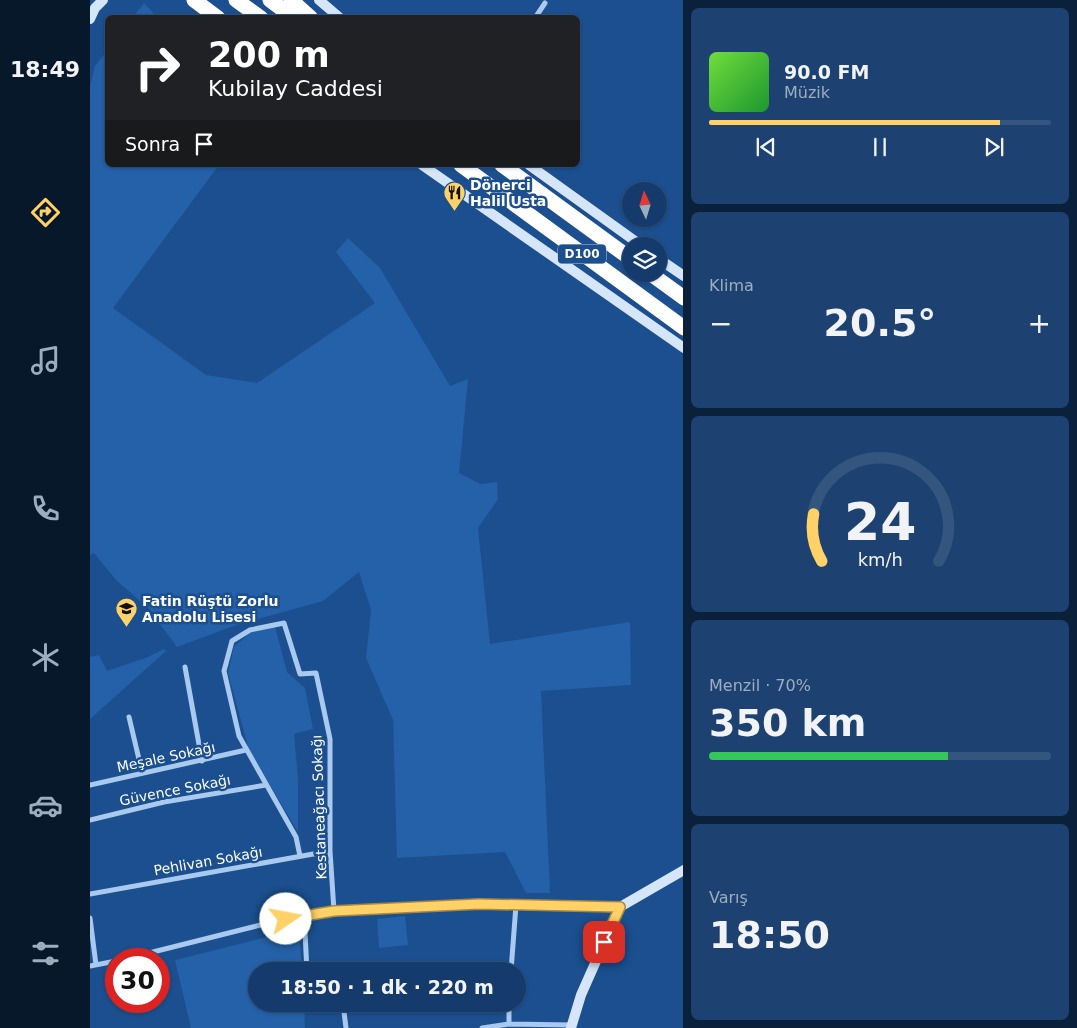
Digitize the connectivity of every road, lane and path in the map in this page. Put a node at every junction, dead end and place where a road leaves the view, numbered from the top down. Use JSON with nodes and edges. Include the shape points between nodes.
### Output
{"nodes":[{"id":1,"x":103,"y":0,"type":"edge"},
{"id":2,"x":194,"y":0,"type":"edge"},
{"id":3,"x":236,"y":0,"type":"edge"},
{"id":4,"x":270,"y":0,"type":"edge"},
{"id":5,"x":291,"y":0,"type":"edge"},
{"id":6,"x":319,"y":0,"type":"edge"},
{"id":7,"x":545,"y":3,"type":"dead end"},
{"id":8,"x":214,"y":15,"type":"edge"},
{"id":9,"x":257,"y":15,"type":"edge"},
{"id":10,"x":290,"y":15,"type":"edge"},
{"id":11,"x":308,"y":15,"type":"edge"},
{"id":12,"x":336,"y":15,"type":"edge"},
{"id":13,"x":537,"y":15,"type":"edge"},
{"id":14,"x":90,"y":18,"type":"edge"},
{"id":15,"x":425,"y":167,"type":"edge"},
{"id":16,"x":455,"y":167,"type":"edge"},
{"id":17,"x":464,"y":167,"type":"edge"},
{"id":18,"x":505,"y":167,"type":"edge"},
{"id":19,"x":532,"y":167,"type":"edge"},
{"id":20,"x":480,"y":180,"type":"junction"},
{"id":21,"x":629,"y":237,"type":"edge"},
{"id":22,"x":622,"y":252,"type":"edge"},
{"id":23,"x":667,"y":265,"type":"edge"},
{"id":24,"x":683,"y":276,"type":"edge"},
{"id":25,"x":663,"y":282,"type":"edge"},
{"id":26,"x":666,"y":282,"type":"edge"},
{"id":27,"x":683,"y":292,"type":"edge"},
{"id":28,"x":683,"y":298,"type":"edge"},
{"id":29,"x":683,"y":328,"type":"edge"},
{"id":30,"x":683,"y":348,"type":"edge"},
{"id":31,"x":185,"y":667,"type":"dead end"},
{"id":32,"x":129,"y":717,"type":"dead end"},
{"id":33,"x":246,"y":750,"type":"junction"},
{"id":34,"x":202,"y":761,"type":"junction"},
{"id":35,"x":142,"y":772,"type":"junction"},
{"id":36,"x":90,"y":785,"type":"edge"},
{"id":37,"x":266,"y":785,"type":"junction"},
{"id":38,"x":90,"y":820,"type":"edge"},
{"id":39,"x":330,"y":851,"type":"junction"},
{"id":40,"x":300,"y":856,"type":"junction"},
{"id":41,"x":683,"y":870,"type":"edge"},
{"id":42,"x":90,"y":894,"type":"edge"},
{"id":43,"x":516,"y":905,"type":"junction"},
{"id":44,"x":620,"y":907,"type":"junction"},
{"id":45,"x":334,"y":911,"type":"junction"},
{"id":46,"x":304,"y":914,"type":"junction"},
{"id":47,"x":90,"y":918,"type":"edge"},
{"id":48,"x":169,"y":948,"type":"edge"},
{"id":49,"x":307,"y":962,"type":"edge"},
{"id":50,"x":512,"y":962,"type":"edge"},
{"id":51,"x":93,"y":965,"type":"edge"},
{"id":52,"x":345,"y":1012,"type":"edge"},
{"id":53,"x":510,"y":1012,"type":"edge"},
{"id":54,"x":509,"y":1024,"type":"junction"},
{"id":55,"x":572,"y":1027,"type":"edge"},
{"id":56,"x":346,"y":1028,"type":"edge"},
{"id":57,"x":482,"y":1028,"type":"edge"}],
"edges":[{"from":1,"to":14,"type":"main road"},
{"from":2,"to":8,"type":"highway"},
{"from":3,"to":9,"type":"highway"},
{"from":4,"to":10,"type":"highway"},
{"from":5,"to":11,"type":"highway"},
{"from":6,"to":12,"type":"main road"},
{"from":7,"to":13,"type":"street"},
{"from":15,"to":30,"type":"main road"},
{"from":16,"to":20,"type":"highway"},
{"from":17,"to":20,"type":"highway","number":"D100"},
{"from":18,"to":22,"type":"highway","number":"D100"},
{"from":19,"to":21,"type":"main road"},
{"from":20,"to":29,"type":"highway","number":"D100"},
{"from":23,"to":24,"type":"main road"},
{"from":25,"to":28,"type":"highway"},
{"from":26,"to":27,"type":"highway"},
{"from":31,"to":34,"type":"street"},
{"from":32,"to":35,"type":"street"},
{"from":33,"to":34,"type":"street","name":"Meşale Sokağı"},
{"from":33,"to":37,"type":"street","name":"Kestaneağacı Sokağı"},
{"from":33,"to":39,"type":"street","name":"Kestaneağacı Sokağı","via":[[239,736],[224,671],[232,641],[250,630],[284,623],[300,674],[316,673],[330,739]]},
{"from":34,"to":35,"type":"street","name":"Meşale Sokağı"},
{"from":35,"to":36,"type":"street","name":"Meşale Sokağı"},
{"from":37,"to":38,"type":"street","name":"Güvence Sokağı","via":[[164,802]]},
{"from":37,"to":40,"type":"street","name":"Kestaneağacı Sokağı","via":[[296,837]]},
{"from":39,"to":40,"type":"street","name":"Pehlivan Sokağı"},
{"from":39,"to":45,"type":"street","name":"Kestaneağacı Sokağı"},
{"from":40,"to":42,"type":"street","name":"Pehlivan Sokağı"},
{"from":41,"to":44,"type":"main road"},
{"from":43,"to":44,"type":"street"},
{"from":43,"to":45,"type":"street"},
{"from":43,"to":50,"type":"street"},
{"from":44,"to":55,"type":"main road","via":[[581,996]]},
{"from":45,"to":46,"type":"street"},
{"from":46,"to":48,"type":"street"},
{"from":46,"to":49,"type":"street"},
{"from":47,"to":51,"type":"street"},
{"from":52,"to":56,"type":"street"},
{"from":53,"to":54,"type":"street"},
{"from":54,"to":55,"type":"street"},
{"from":54,"to":57,"type":"street"}]}
